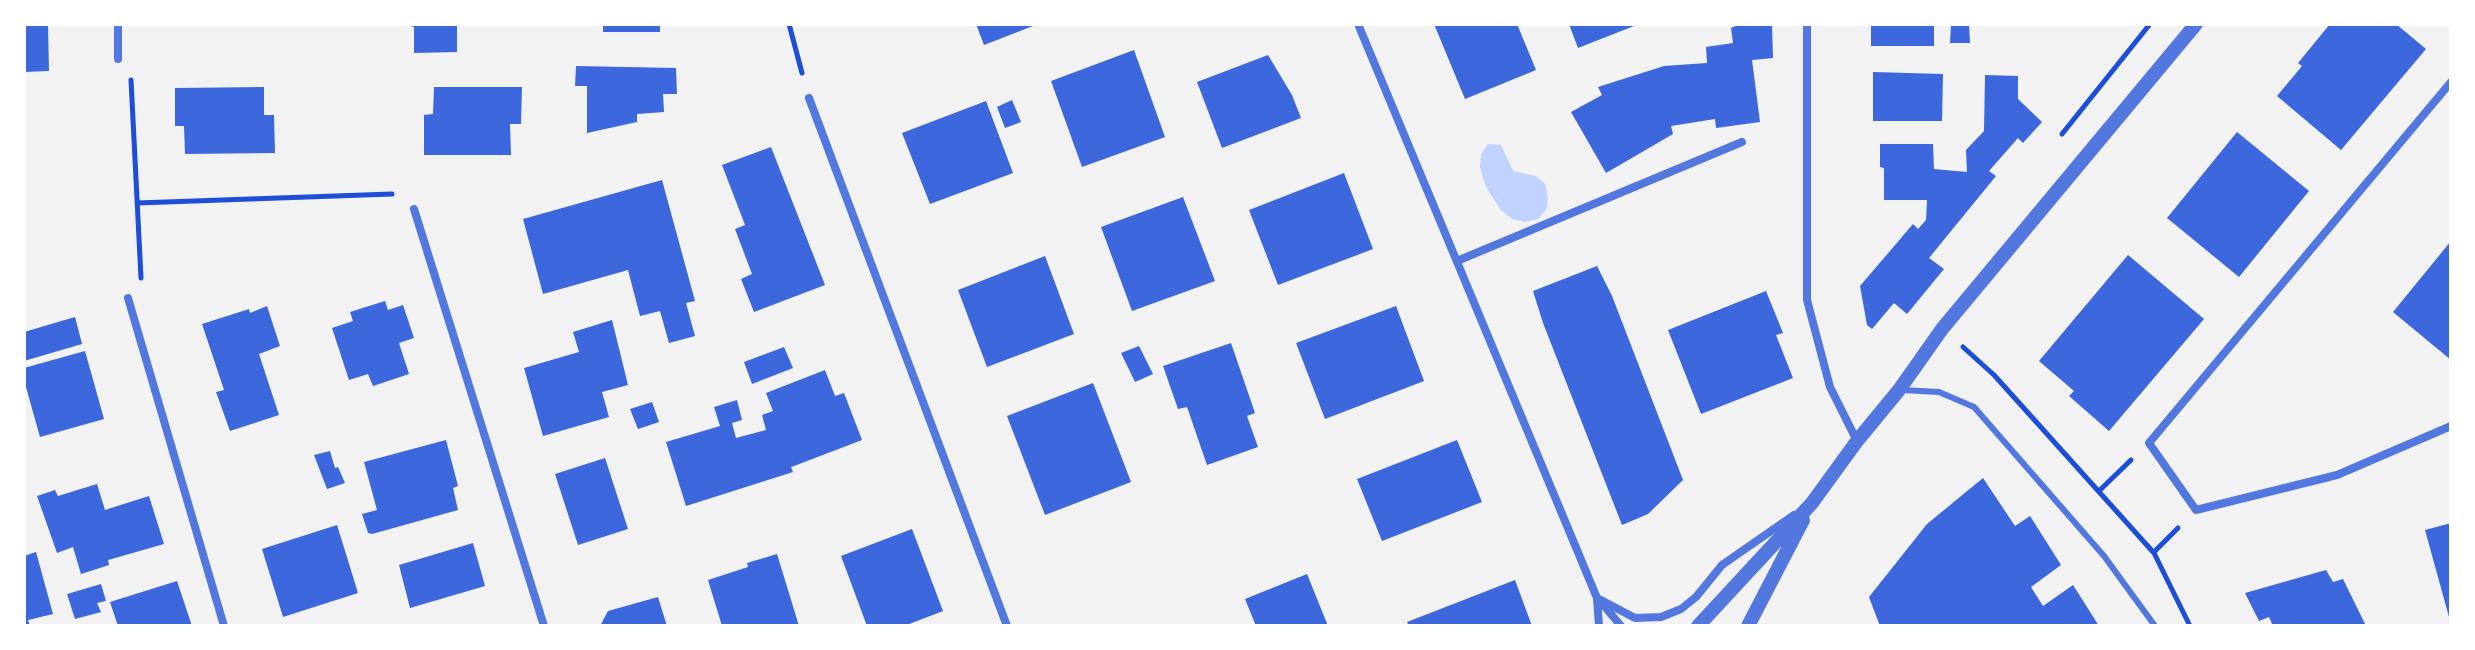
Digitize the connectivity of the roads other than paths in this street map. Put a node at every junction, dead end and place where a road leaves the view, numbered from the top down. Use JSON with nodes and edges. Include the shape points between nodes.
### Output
{"nodes":[{"id":1,"x":118,"y":24,"type":"edge"},
{"id":2,"x":1358,"y":24,"type":"edge"},
{"id":3,"x":1807,"y":24,"type":"edge"},
{"id":4,"x":2196,"y":24,"type":"edge"},
{"id":5,"x":118,"y":59,"type":"road end"},
{"id":6,"x":2451,"y":82,"type":"edge"},
{"id":7,"x":809,"y":98,"type":"road end"},
{"id":8,"x":1742,"y":142,"type":"dead end"},
{"id":9,"x":414,"y":209,"type":"road end"},
{"id":10,"x":1457,"y":261,"type":"junction"},
{"id":11,"x":128,"y":298,"type":"road end"},
{"id":12,"x":1899,"y":390,"type":"junction"},
{"id":13,"x":2451,"y":426,"type":"edge"},
{"id":14,"x":1857,"y":441,"type":"junction"},
{"id":15,"x":1812,"y":503,"type":"junction"},
{"id":16,"x":1597,"y":598,"type":"junction"},
{"id":17,"x":224,"y":626,"type":"edge"},
{"id":18,"x":544,"y":626,"type":"edge"},
{"id":19,"x":1007,"y":626,"type":"edge"},
{"id":20,"x":1599,"y":626,"type":"edge"},
{"id":21,"x":1621,"y":626,"type":"edge"},
{"id":22,"x":1698,"y":626,"type":"edge"},
{"id":23,"x":1748,"y":626,"type":"edge"},
{"id":24,"x":2155,"y":626,"type":"edge"}],
"edges":[{"from":1,"to":5,"type":"street"},
{"from":2,"to":10,"type":"street"},
{"from":3,"to":14,"type":"street","via":[[1807,300],[1830,387]]},
{"from":4,"to":12,"type":"street","via":[[1942,329]]},
{"from":6,"to":13,"type":"street","via":[[2149,443],[2196,510],[2337,475]]},
{"from":7,"to":19,"type":"street"},
{"from":8,"to":10,"type":"street"},
{"from":9,"to":18,"type":"street"},
{"from":10,"to":16,"type":"street"},
{"from":11,"to":17,"type":"street"},
{"from":12,"to":14,"type":"street"},
{"from":12,"to":24,"type":"lane","via":[[1939,392],[1974,407],[2104,556]]},
{"from":14,"to":15,"type":"street"},
{"from":15,"to":16,"type":"street","via":[[1722,565],[1681,609],[1661,617],[1635,618]]},
{"from":15,"to":22,"type":"street"},
{"from":15,"to":23,"type":"street"},
{"from":16,"to":20,"type":"street"},
{"from":16,"to":21,"type":"street"}]}
